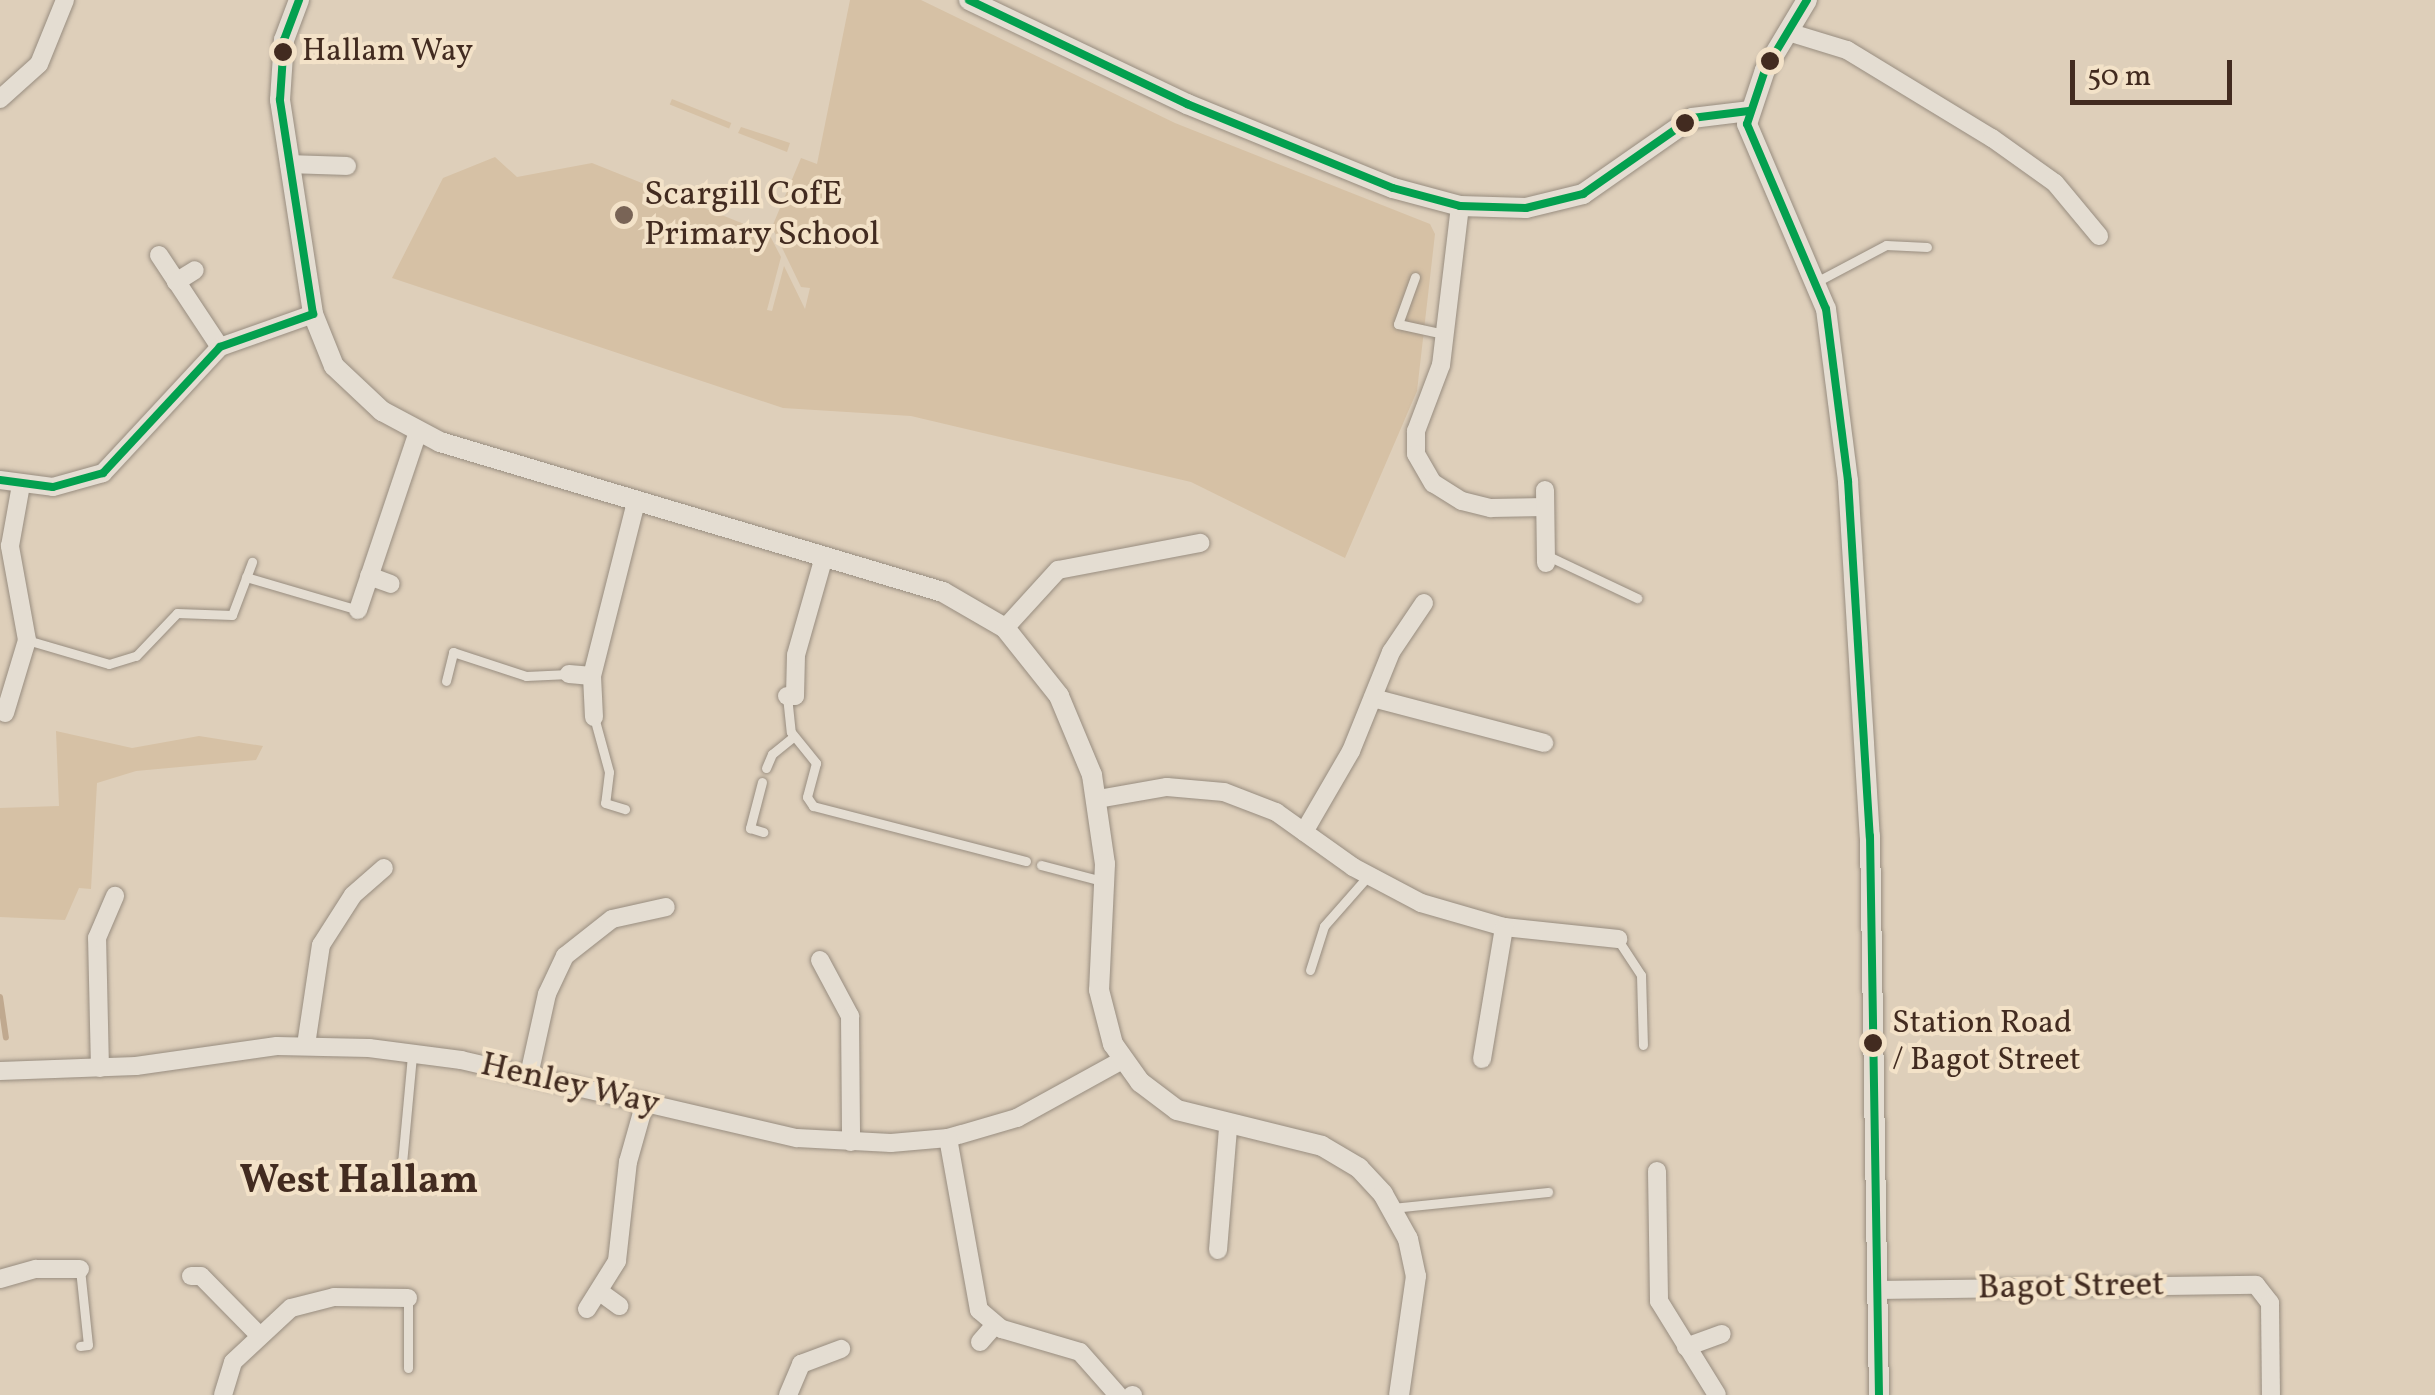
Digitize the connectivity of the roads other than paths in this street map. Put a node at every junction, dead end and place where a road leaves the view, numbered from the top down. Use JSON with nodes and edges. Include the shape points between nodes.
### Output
{"nodes":[{"id":1,"x":300,"y":0,"type":"edge"},
{"id":2,"x":969,"y":0,"type":"edge"},
{"id":3,"x":1807,"y":0,"type":"edge"},
{"id":4,"x":56,"y":6,"type":"edge"},
{"id":5,"x":1788,"y":32,"type":"junction"},
{"id":6,"x":0,"y":99,"type":"edge"},
{"id":7,"x":1749,"y":110,"type":"junction"},
{"id":8,"x":288,"y":164,"type":"junction"},
{"id":9,"x":347,"y":166,"type":"dead end"},
{"id":10,"x":1460,"y":206,"type":"junction"},
{"id":11,"x":2099,"y":236,"type":"dead end"},
{"id":12,"x":1927,"y":247,"type":"dead end"},
{"id":13,"x":158,"y":256,"type":"dead end"},
{"id":14,"x":196,"y":270,"type":"dead end"},
{"id":15,"x":1415,"y":277,"type":"dead end"},
{"id":16,"x":1818,"y":281,"type":"junction"},
{"id":17,"x":176,"y":282,"type":"junction"},
{"id":18,"x":313,"y":314,"type":"junction"},
{"id":19,"x":1444,"y":334,"type":"junction"},
{"id":20,"x":220,"y":347,"type":"junction"},
{"id":21,"x":418,"y":432,"type":"junction"},
{"id":22,"x":0,"y":480,"type":"edge"},
{"id":23,"x":21,"y":485,"type":"junction"},
{"id":24,"x":636,"y":502,"type":"junction"},
{"id":25,"x":1200,"y":543,"type":"dead end"},
{"id":26,"x":824,"y":557,"type":"junction"},
{"id":27,"x":1546,"y":559,"type":"joint"},
{"id":28,"x":252,"y":562,"type":"dead end"},
{"id":29,"x":369,"y":576,"type":"junction"},
{"id":30,"x":246,"y":577,"type":"junction"},
{"id":31,"x":391,"y":584,"type":"dead end"},
{"id":32,"x":1638,"y":598,"type":"dead end"},
{"id":33,"x":1424,"y":602,"type":"dead end"},
{"id":34,"x":358,"y":610,"type":"joint"},
{"id":35,"x":1004,"y":628,"type":"junction"},
{"id":36,"x":27,"y":640,"type":"junction"},
{"id":37,"x":20,"y":672,"type":"junction"},
{"id":38,"x":569,"y":674,"type":"joint"},
{"id":39,"x":592,"y":676,"type":"junction"},
{"id":40,"x":40,"y":680,"type":"dead end"},
{"id":41,"x":446,"y":681,"type":"dead end"},
{"id":42,"x":787,"y":696,"type":"joint"},
{"id":43,"x":1374,"y":698,"type":"junction"},
{"id":44,"x":5,"y":713,"type":"dead end"},
{"id":45,"x":594,"y":717,"type":"joint"},
{"id":46,"x":793,"y":737,"type":"junction"},
{"id":47,"x":1544,"y":743,"type":"dead end"},
{"id":48,"x":766,"y":768,"type":"dead end"},
{"id":49,"x":762,"y":782,"type":"dead end"},
{"id":50,"x":1098,"y":799,"type":"junction"},
{"id":51,"x":625,"y":809,"type":"dead end"},
{"id":52,"x":738,"y":820,"type":"dead end"},
{"id":53,"x":751,"y":824,"type":"junction"},
{"id":54,"x":764,"y":832,"type":"dead end"},
{"id":55,"x":1304,"y":832,"type":"junction"},
{"id":56,"x":1026,"y":861,"type":"dead end"},
{"id":57,"x":1041,"y":865,"type":"dead end"},
{"id":58,"x":384,"y":868,"type":"dead end"},
{"id":59,"x":1368,"y":876,"type":"junction"},
{"id":60,"x":1105,"y":882,"type":"junction"},
{"id":61,"x":115,"y":896,"type":"dead end"},
{"id":62,"x":666,"y":907,"type":"dead end"},
{"id":63,"x":1504,"y":928,"type":"junction"},
{"id":64,"x":1618,"y":939,"type":"joint"},
{"id":65,"x":820,"y":960,"type":"dead end"},
{"id":66,"x":1310,"y":970,"type":"dead end"},
{"id":67,"x":306,"y":1045,"type":"junction"},
{"id":68,"x":1643,"y":1045,"type":"dead end"},
{"id":69,"x":412,"y":1052,"type":"junction"},
{"id":70,"x":1482,"y":1059,"type":"dead end"},
{"id":71,"x":1122,"y":1060,"type":"junction"},
{"id":72,"x":100,"y":1068,"type":"junction"},
{"id":73,"x":0,"y":1072,"type":"edge"},
{"id":74,"x":528,"y":1075,"type":"junction"},
{"id":75,"x":645,"y":1102,"type":"junction"},
{"id":76,"x":1228,"y":1128,"type":"junction"},
{"id":77,"x":948,"y":1138,"type":"junction"},
{"id":78,"x":852,"y":1142,"type":"junction"},
{"id":79,"x":1658,"y":1171,"type":"dead end"},
{"id":80,"x":401,"y":1174,"type":"dead end"},
{"id":81,"x":1548,"y":1192,"type":"dead end"},
{"id":82,"x":1392,"y":1208,"type":"junction"},
{"id":83,"x":1218,"y":1250,"type":"dead end"},
{"id":84,"x":80,"y":1269,"type":"joint"},
{"id":85,"x":191,"y":1276,"type":"dead end"},
{"id":86,"x":0,"y":1280,"type":"edge"},
{"id":87,"x":1877,"y":1290,"type":"junction"},
{"id":88,"x":600,"y":1292,"type":"junction"},
{"id":89,"x":408,"y":1298,"type":"joint"},
{"id":90,"x":619,"y":1306,"type":"dead end"},
{"id":91,"x":587,"y":1309,"type":"dead end"},
{"id":92,"x":995,"y":1325,"type":"junction"},
{"id":93,"x":258,"y":1334,"type":"junction"},
{"id":94,"x":1722,"y":1334,"type":"dead end"},
{"id":95,"x":980,"y":1342,"type":"dead end"},
{"id":96,"x":80,"y":1346,"type":"dead end"},
{"id":97,"x":1686,"y":1347,"type":"junction"},
{"id":98,"x":841,"y":1348,"type":"dead end"},
{"id":99,"x":408,"y":1368,"type":"dead end"},
{"id":100,"x":223,"y":1395,"type":"edge"},
{"id":101,"x":788,"y":1395,"type":"edge"},
{"id":102,"x":1118,"y":1395,"type":"edge"},
{"id":103,"x":1399,"y":1395,"type":"edge"},
{"id":104,"x":1717,"y":1395,"type":"edge"},
{"id":105,"x":1879,"y":1395,"type":"edge"},
{"id":106,"x":2272,"y":1395,"type":"edge"}],
"edges":[{"from":1,"to":8,"type":"street","via":[[280,73]]},
{"from":2,"to":10,"type":"street","via":[[1187,104],[1393,188]]},
{"from":3,"to":5,"type":"street"},
{"from":4,"to":6,"type":"street","via":[[39,64]]},
{"from":5,"to":7,"type":"street"},
{"from":5,"to":11,"type":"street","via":[[1848,50],[1992,138],[2055,183]]},
{"from":7,"to":10,"type":"street","via":[[1692,118],[1583,194],[1526,208]]},
{"from":7,"to":16,"type":"street","via":[[1749,134]]},
{"from":8,"to":9,"type":"street"},
{"from":8,"to":18,"type":"street"},
{"from":10,"to":19,"type":"street"},
{"from":12,"to":16,"type":"lane","via":[[1886,244]]},
{"from":13,"to":17,"type":"street"},
{"from":14,"to":17,"type":"street"},
{"from":15,"to":19,"type":"lane","via":[[1398,324]]},
{"from":16,"to":87,"type":"street","via":[[1835,356],[1848,481],[1870,821]]},
{"from":17,"to":20,"type":"street"},
{"from":18,"to":20,"type":"street"},
{"from":18,"to":21,"type":"street","via":[[326,353],[349,384]]},
{"from":19,"to":27,"type":"street","via":[[1439,374],[1415,439],[1421,466],[1433,482],[1471,504],[1545,499]]},
{"from":20,"to":23,"type":"street","via":[[110,468],[64,486]]},
{"from":21,"to":24,"type":"street"},
{"from":21,"to":29,"type":"street"},
{"from":22,"to":23,"type":"street"},
{"from":23,"to":36,"type":"street","via":[[10,546]]},
{"from":24,"to":26,"type":"street"},
{"from":24,"to":39,"type":"street"},
{"from":25,"to":35,"type":"street","via":[[1058,570]]},
{"from":26,"to":35,"type":"street","via":[[943,592]]},
{"from":26,"to":42,"type":"street","via":[[796,655],[795,696]]},
{"from":27,"to":32,"type":"lane"},
{"from":28,"to":30,"type":"lane"},
{"from":29,"to":31,"type":"street"},
{"from":29,"to":34,"type":"street"},
{"from":30,"to":34,"type":"lane"},
{"from":30,"to":36,"type":"lane","via":[[232,615],[177,612],[136,656],[109,664]]},
{"from":33,"to":43,"type":"street","via":[[1390,652]]},
{"from":35,"to":50,"type":"street","via":[[1059,696]]},
{"from":36,"to":37,"type":"street"},
{"from":37,"to":40,"type":"street"},
{"from":37,"to":44,"type":"street"},
{"from":38,"to":39,"type":"street"},
{"from":38,"to":41,"type":"lane","via":[[526,676],[453,652]]},
{"from":39,"to":45,"type":"street"},
{"from":42,"to":46,"type":"lane"},
{"from":43,"to":47,"type":"street"},
{"from":43,"to":55,"type":"street"},
{"from":45,"to":51,"type":"lane","via":[[610,772],[605,804]]},
{"from":46,"to":48,"type":"lane"},
{"from":46,"to":56,"type":"lane","via":[[815,759],[807,798],[813,806]]},
{"from":49,"to":53,"type":"lane"},
{"from":50,"to":55,"type":"street","via":[[1200,788],[1262,805]]},
{"from":50,"to":60,"type":"street"},
{"from":52,"to":53,"type":"lane"},
{"from":53,"to":54,"type":"lane"},
{"from":55,"to":59,"type":"street"},
{"from":57,"to":60,"type":"lane"},
{"from":58,"to":67,"type":"street","via":[[358,876],[321,946]]},
{"from":59,"to":63,"type":"street","via":[[1421,903]]},
{"from":59,"to":66,"type":"lane","via":[[1324,926]]},
{"from":60,"to":71,"type":"street","via":[[1099,990]]},
{"from":61,"to":72,"type":"street","via":[[96,913]]},
{"from":62,"to":74,"type":"street","via":[[645,899],[566,956],[547,994]]},
{"from":63,"to":64,"type":"street"},
{"from":63,"to":70,"type":"street"},
{"from":64,"to":68,"type":"lane","via":[[1641,974]]},
{"from":65,"to":78,"type":"street","via":[[841,974],[854,1038]]},
{"from":67,"to":69,"type":"street","name":"Henley Way"},
{"from":67,"to":72,"type":"street","name":"Henley Way"},
{"from":69,"to":74,"type":"street","name":"Henley Way"},
{"from":69,"to":80,"type":"lane"},
{"from":71,"to":76,"type":"street","via":[[1159,1099]]},
{"from":71,"to":77,"type":"street","name":"Henley Way","via":[[1017,1118]]},
{"from":72,"to":73,"type":"street","name":"Henley Way"},
{"from":74,"to":75,"type":"street","name":"Henley Way"},
{"from":75,"to":78,"type":"street","name":"Henley Way","via":[[797,1138]]},
{"from":75,"to":88,"type":"street","via":[[628,1162],[617,1262]]},
{"from":76,"to":82,"type":"street","via":[[1322,1146],[1359,1168]]},
{"from":76,"to":83,"type":"street"},
{"from":77,"to":78,"type":"street","name":"Henley Way"},
{"from":77,"to":92,"type":"street","via":[[969,1282],[979,1310]]},
{"from":79,"to":97,"type":"street","via":[[1656,1286]]},
{"from":81,"to":82,"type":"lane"},
{"from":82,"to":103,"type":"street","via":[[1408,1239],[1417,1291]]},
{"from":84,"to":86,"type":"street","via":[[23,1270]]},
{"from":84,"to":96,"type":"lane","via":[[88,1346]]},
{"from":85,"to":93,"type":"street","via":[[201,1276]]},
{"from":87,"to":105,"type":"street"},
{"from":87,"to":106,"type":"street","name":"Bagot Street","via":[[2264,1289]]},
{"from":88,"to":90,"type":"street"},
{"from":88,"to":91,"type":"street"},
{"from":89,"to":93,"type":"street","via":[[306,1302]]},
{"from":89,"to":99,"type":"lane"},
{"from":92,"to":95,"type":"street"},
{"from":92,"to":102,"type":"street","via":[[1080,1352]]},
{"from":93,"to":100,"type":"street","via":[[227,1372]]},
{"from":94,"to":97,"type":"street"},
{"from":97,"to":104,"type":"street"},
{"from":98,"to":101,"type":"street","via":[[788,1364]]}]}
